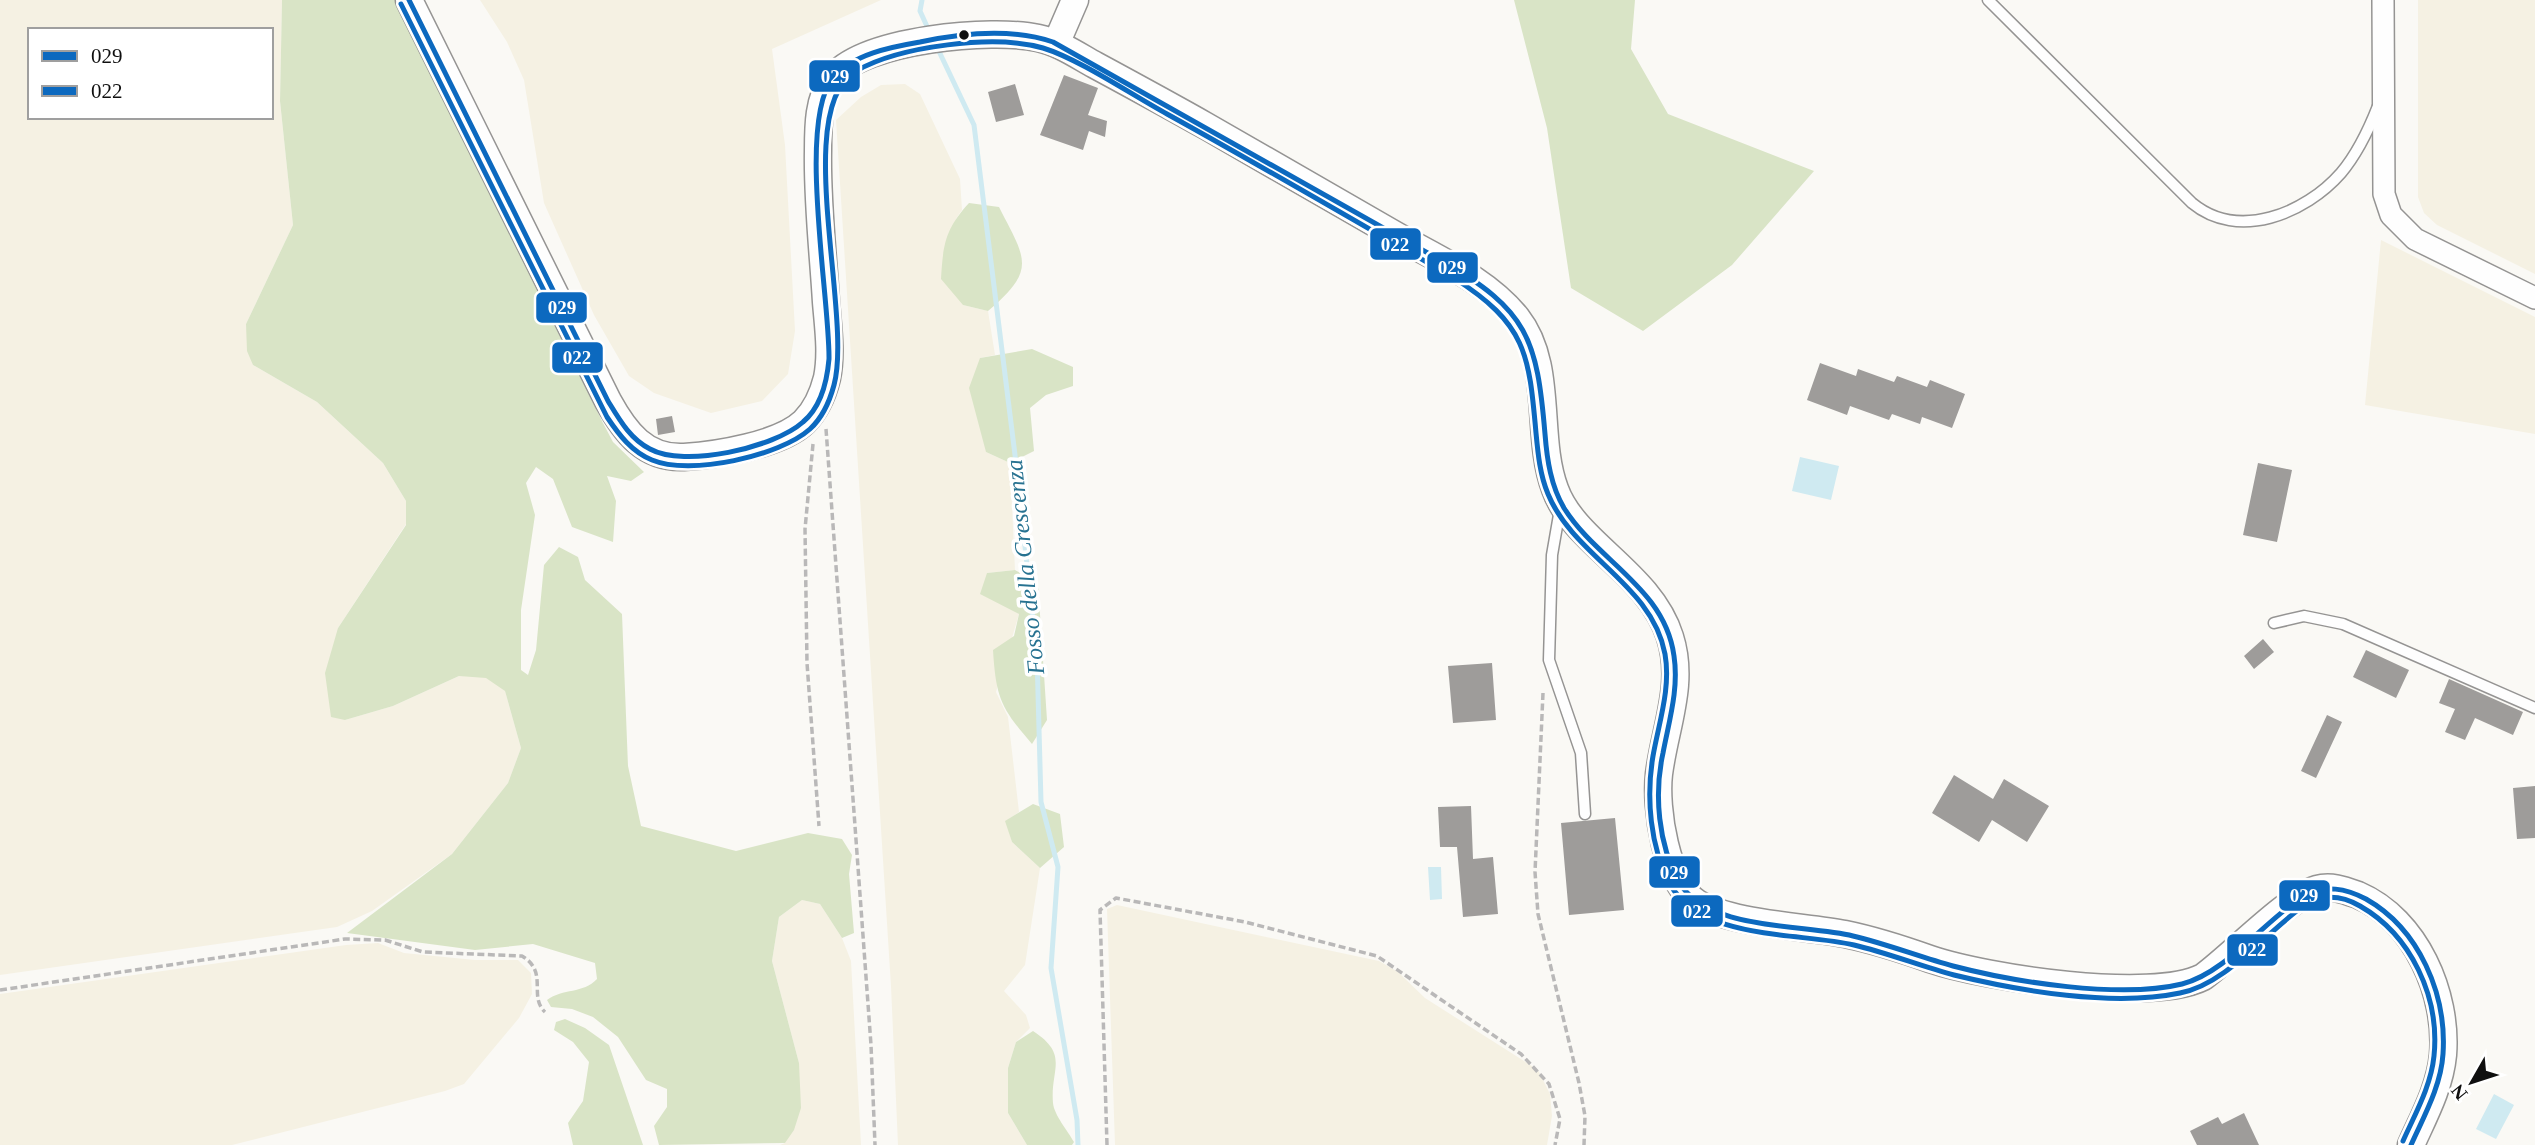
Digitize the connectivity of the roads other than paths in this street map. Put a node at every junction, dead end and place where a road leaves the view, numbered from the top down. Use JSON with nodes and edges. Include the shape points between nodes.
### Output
{"nodes":[{"id":1,"x":409,"y":0,"type":"edge"},
{"id":2,"x":1075,"y":0,"type":"edge"},
{"id":3,"x":1988,"y":0,"type":"edge"},
{"id":4,"x":2383,"y":0,"type":"edge"},
{"id":5,"x":1056,"y":44,"type":"junction"},
{"id":6,"x":2384,"y":83,"type":"junction"},
{"id":7,"x":2535,"y":298,"type":"edge"},
{"id":8,"x":1561,"y":503,"type":"junction"},
{"id":9,"x":2274,"y":623,"type":"dead end"},
{"id":10,"x":2535,"y":708,"type":"edge"},
{"id":11,"x":1585,"y":814,"type":"dead end"},
{"id":12,"x":2411,"y":1145,"type":"edge"}],
"edges":[{"from":1,"to":5,"type":"street","via":[[620,422],[634,440],[657,453],[688,457],[766,442],[803,424],[820,400],[830,353],[817,174],[822,103],[832,79],[867,53],[907,43],[1030,36]]},
{"from":2,"to":5,"type":"street"},
{"from":3,"to":6,"type":"lane","via":[[2192,203],[2222,220],[2262,220],[2325,188],[2343,170],[2373,119]]},
{"from":4,"to":6,"type":"street"},
{"from":5,"to":8,"type":"street","via":[[1475,281],[1498,299],[1516,317],[1531,343],[1551,477]]},
{"from":6,"to":7,"type":"street","via":[[2384,194],[2391,215],[2415,239]]},
{"from":8,"to":11,"type":"lane","via":[[1552,555],[1549,660],[1581,753]]},
{"from":8,"to":12,"type":"street","via":[[1644,590],[1669,632],[1676,658],[1676,691],[1660,769],[1660,806],[1676,877],[1696,902],[1759,921],[1889,944],[1988,975],[2036,983],[2156,988],[2203,977],[2304,895],[2327,887],[2345,890],[2374,904],[2400,925],[2425,965],[2436,996],[2442,1056],[2435,1088]]},
{"from":9,"to":10,"type":"lane","via":[[2304,616],[2343,624]]}]}
